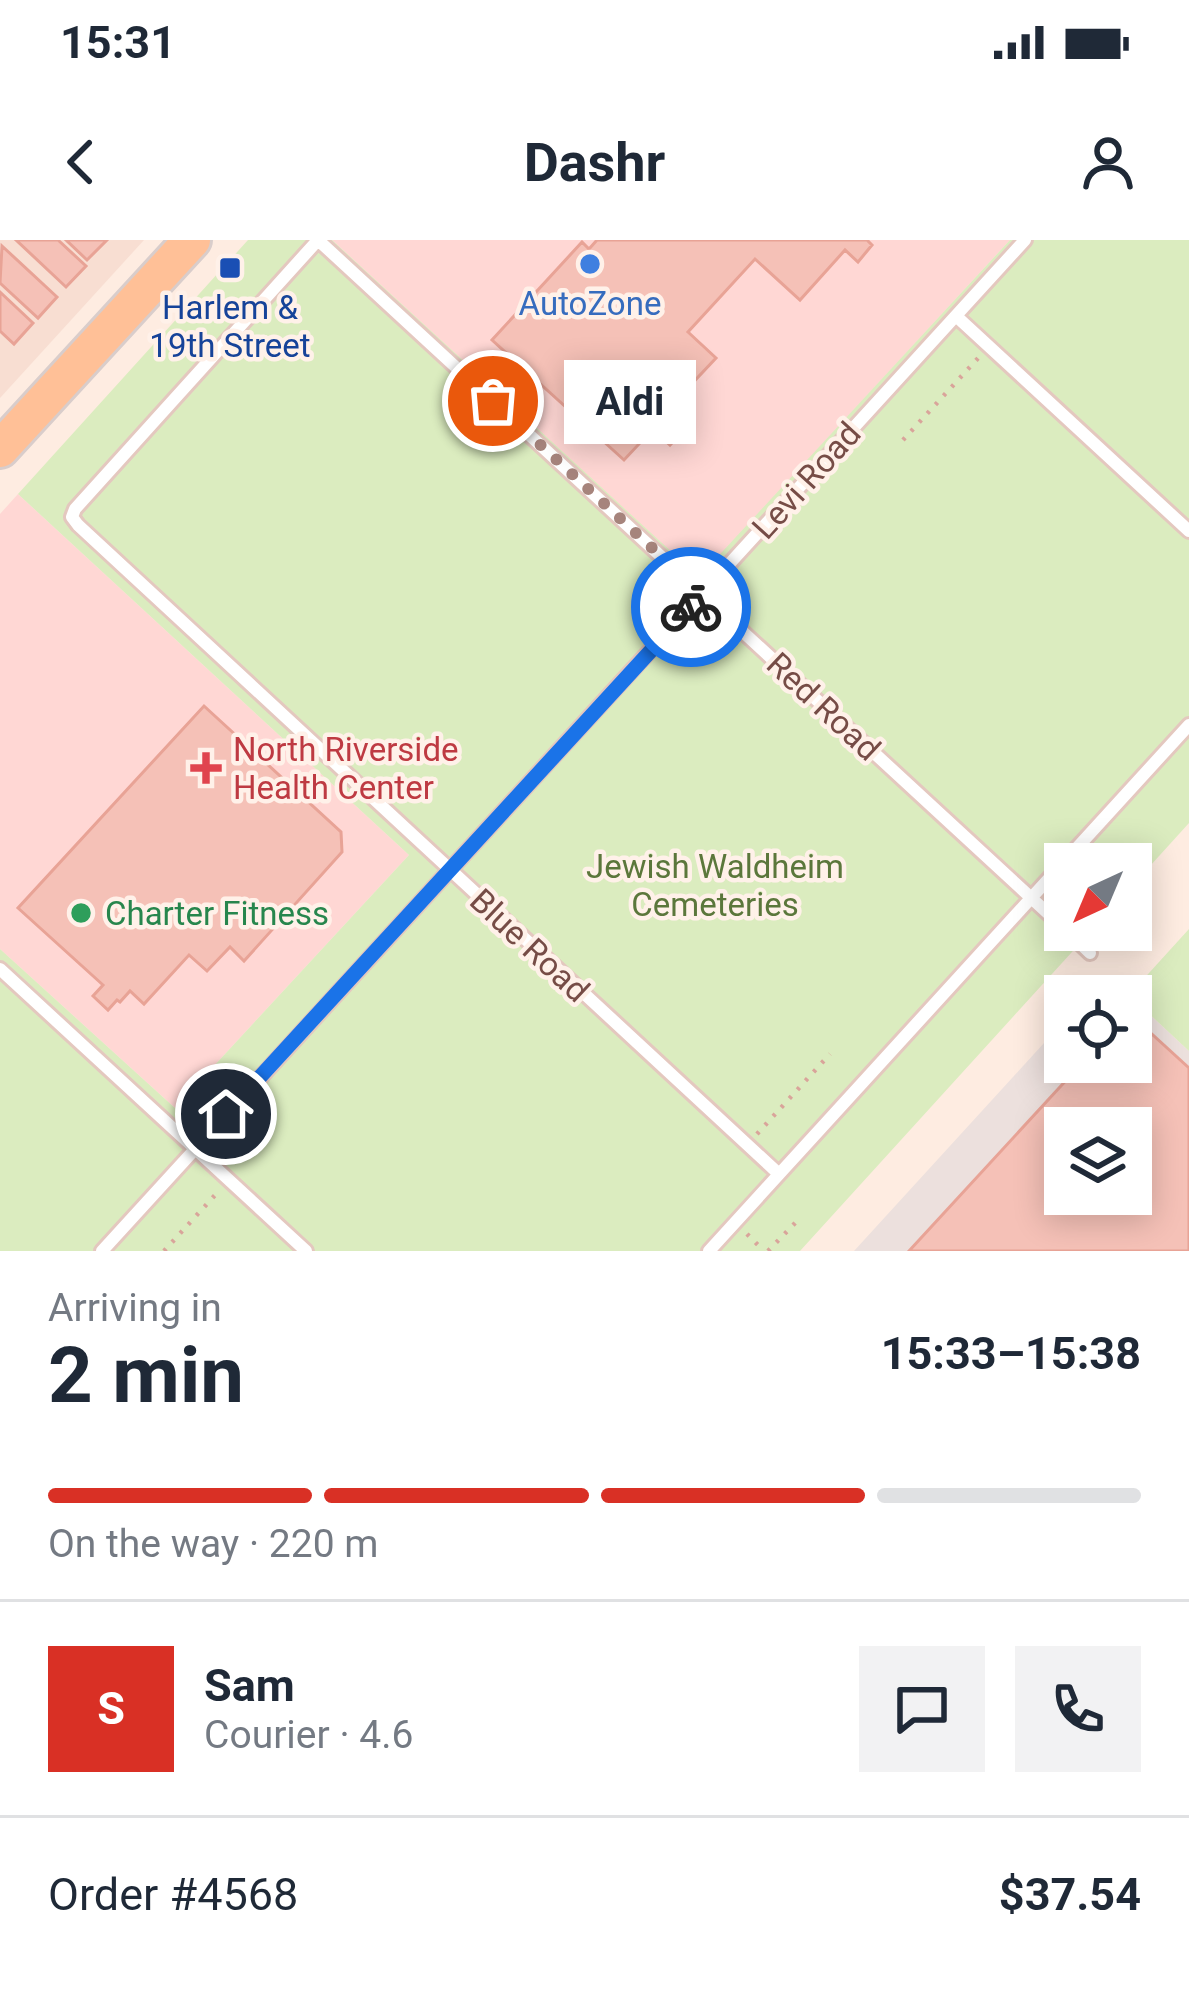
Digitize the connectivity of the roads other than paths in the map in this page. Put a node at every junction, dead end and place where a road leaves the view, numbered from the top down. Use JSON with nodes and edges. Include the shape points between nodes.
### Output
{"nodes":[{"id":1,"x":192,"y":240,"type":"edge"},
{"id":2,"x":318,"y":240,"type":"edge"},
{"id":3,"x":1025,"y":240,"type":"edge"},
{"id":4,"x":956,"y":316,"type":"junction"},
{"id":5,"x":0,"y":449,"type":"edge"},
{"id":6,"x":1189,"y":531,"type":"edge"},
{"id":7,"x":702,"y":594,"type":"junction"},
{"id":8,"x":1189,"y":725,"type":"edge"},
{"id":9,"x":449,"y":871,"type":"junction"},
{"id":10,"x":1031,"y":898,"type":"junction"},
{"id":11,"x":1044,"y":910,"type":"edge"},
{"id":12,"x":0,"y":969,"type":"edge"},
{"id":13,"x":194,"y":1149,"type":"junction"},
{"id":14,"x":779,"y":1174,"type":"junction"},
{"id":15,"x":102,"y":1251,"type":"edge"},
{"id":16,"x":306,"y":1251,"type":"edge"},
{"id":17,"x":709,"y":1251,"type":"edge"}],
"edges":[{"from":1,"to":5,"type":"main road"},
{"from":2,"to":7,"type":"lane","name":"Red Road"},
{"from":2,"to":9,"type":"lane","name":"Blue Road","via":[[72,517]]},
{"from":3,"to":4,"type":"lane","name":"Levi Road"},
{"from":4,"to":6,"type":"lane"},
{"from":4,"to":7,"type":"lane","name":"Levi Road"},
{"from":7,"to":9,"type":"lane","name":"Levi Road"},
{"from":7,"to":10,"type":"lane","name":"Red Road"},
{"from":8,"to":10,"type":"lane"},
{"from":9,"to":13,"type":"lane","name":"Levi Road"},
{"from":9,"to":14,"type":"lane","name":"Blue Road"},
{"from":10,"to":11,"type":"lane","name":"Red Road"},
{"from":10,"to":14,"type":"lane"},
{"from":12,"to":13,"type":"lane"},
{"from":13,"to":15,"type":"lane","name":"Levi Road"},
{"from":13,"to":16,"type":"lane"},
{"from":14,"to":17,"type":"lane"}]}
